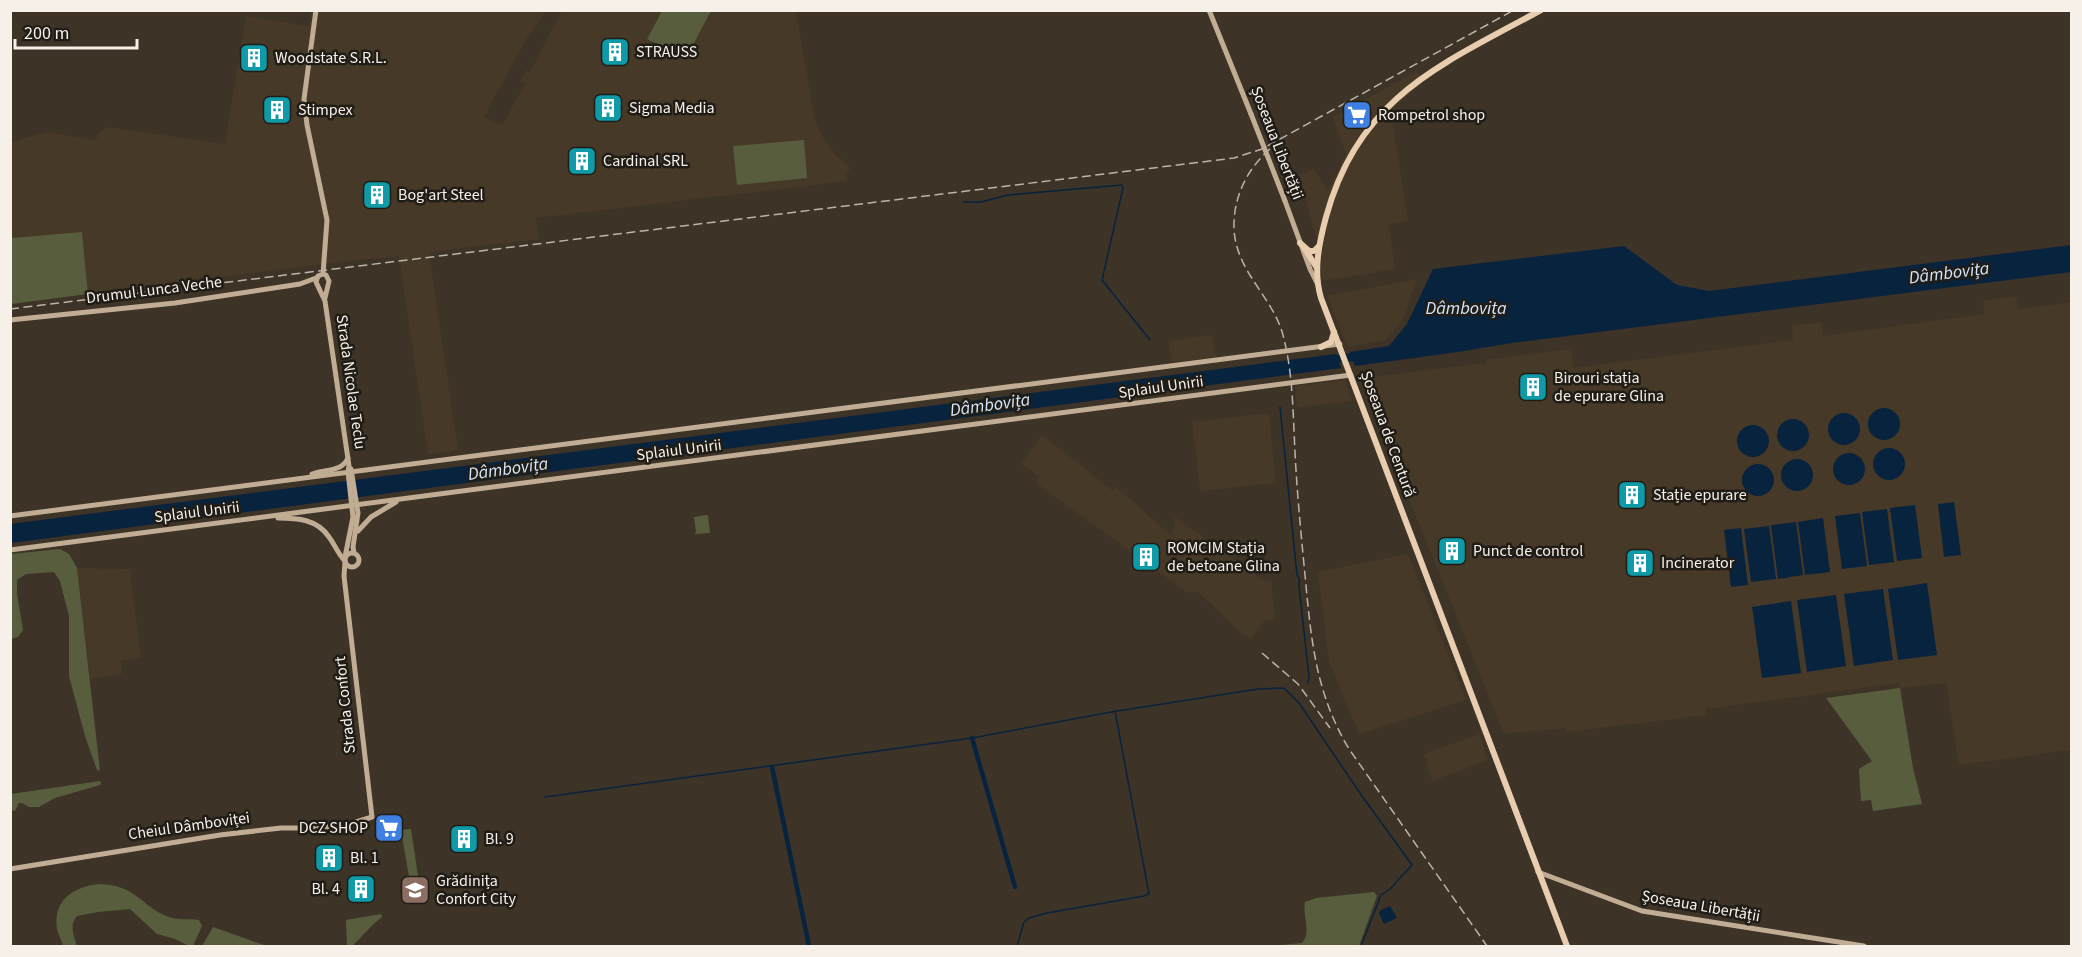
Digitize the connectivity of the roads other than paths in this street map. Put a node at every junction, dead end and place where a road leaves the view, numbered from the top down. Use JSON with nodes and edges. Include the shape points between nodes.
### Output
{"nodes":[{"id":1,"x":315,"y":10,"type":"edge"},
{"id":2,"x":1209,"y":10,"type":"edge"},
{"id":3,"x":1541,"y":10,"type":"edge"},
{"id":4,"x":1300,"y":243,"type":"junction"},
{"id":5,"x":1319,"y":245,"type":"junction"},
{"id":6,"x":1305,"y":249,"type":"junction"},
{"id":7,"x":1318,"y":268,"type":"junction"},
{"id":8,"x":323,"y":274,"type":"junction"},
{"id":9,"x":316,"y":278,"type":"junction"},
{"id":10,"x":300,"y":284,"type":"junction"},
{"id":11,"x":319,"y":285,"type":"junction"},
{"id":12,"x":326,"y":285,"type":"junction"},
{"id":13,"x":1318,"y":285,"type":"junction"},
{"id":14,"x":325,"y":301,"type":"junction"},
{"id":15,"x":10,"y":320,"type":"edge"},
{"id":16,"x":1334,"y":328,"type":"junction"},
{"id":17,"x":1340,"y":345,"type":"junction"},
{"id":18,"x":1321,"y":347,"type":"junction"},
{"id":19,"x":1352,"y":375,"type":"junction"},
{"id":20,"x":348,"y":457,"type":"junction"},
{"id":21,"x":350,"y":472,"type":"junction"},
{"id":22,"x":305,"y":477,"type":"junction"},
{"id":23,"x":405,"y":499,"type":"junction"},
{"id":24,"x":355,"y":504,"type":"junction"},
{"id":25,"x":10,"y":516,"type":"edge"},
{"id":26,"x":258,"y":518,"type":"junction"},
{"id":27,"x":356,"y":535,"type":"junction"},
{"id":28,"x":10,"y":550,"type":"edge"},
{"id":29,"x":354,"y":553,"type":"junction"},
{"id":30,"x":345,"y":560,"type":"junction"},
{"id":31,"x":353,"y":566,"type":"junction"},
{"id":32,"x":346,"y":589,"type":"junction"},
{"id":33,"x":372,"y":817,"type":"joint"},
{"id":34,"x":10,"y":869,"type":"edge"},
{"id":35,"x":1539,"y":872,"type":"junction"},
{"id":36,"x":1567,"y":946,"type":"edge"},
{"id":37,"x":1864,"y":946,"type":"edge"}],
"edges":[{"from":1,"to":8,"type":"main road","name":"Strada Nicolae Teclu","via":[[304,99],[327,220]]},
{"from":2,"to":4,"type":"main road","name":"Șoseaua Libertății","bridge":true},
{"from":3,"to":5,"type":"main road","name":"Șoseaua de Centură","via":[[1429,72],[1387,107],[1344,170]]},
{"from":4,"to":6,"type":"main road"},
{"from":4,"to":13,"type":"main road","name":"Șoseaua Libertății"},
{"from":5,"to":6,"type":"main road","via":[[1314,251]]},
{"from":5,"to":7,"type":"main road","name":"Șoseaua de Centură"},
{"from":6,"to":7,"type":"main road"},
{"from":7,"to":13,"type":"main road","name":"Șoseaua de Centură"},
{"from":8,"to":9,"type":"main road"},
{"from":8,"to":12,"type":"main road","name":"Strada Nicolae Teclu","via":[[328,279]]},
{"from":9,"to":10,"type":"main road","name":"Drumul Lunca Veche"},
{"from":9,"to":11,"type":"main road","name":"Strada Nicolae Teclu"},
{"from":10,"to":11,"type":"main road","name":"Drumul Lunca Veche"},
{"from":10,"to":15,"type":"main road","name":"Drumul Lunca Veche","via":[[175,303]]},
{"from":11,"to":12,"type":"main road"},
{"from":11,"to":14,"type":"main road","name":"Strada Nicolae Teclu"},
{"from":12,"to":14,"type":"main road","name":"Strada Nicolae Teclu"},
{"from":13,"to":16,"type":"main road","name":"Șoseaua de Centură"},
{"from":14,"to":20,"type":"main road","name":"Strada Nicolae Teclu"},
{"from":16,"to":17,"type":"main road","name":"Șoseaua de Centură"},
{"from":16,"to":18,"type":"main road","via":[[1333,340]]},
{"from":17,"to":18,"type":"main road","name":"Splaiul Unirii"},
{"from":17,"to":19,"type":"main road","name":"Șoseaua de Centură"},
{"from":18,"to":21,"type":"main road","name":"Splaiul Unirii"},
{"from":19,"to":23,"type":"main road","name":"Splaiul Unirii"},
{"from":19,"to":35,"type":"main road","name":"Șoseaua de Centură"},
{"from":20,"to":21,"type":"main road","name":"Strada Nicolae Teclu"},
{"from":20,"to":22,"type":"main road","via":[[342,466]]},
{"from":21,"to":22,"type":"main road","name":"Splaiul Unirii"},
{"from":21,"to":24,"type":"main road","name":"Strada Nicolae Teclu"},
{"from":22,"to":25,"type":"main road","name":"Splaiul Unirii"},
{"from":23,"to":24,"type":"main road","name":"Splaiul Unirii"},
{"from":23,"to":27,"type":"main road","via":[[371,517]]},
{"from":24,"to":26,"type":"main road","name":"Splaiul Unirii"},
{"from":24,"to":27,"type":"main road"},
{"from":24,"to":30,"type":"main road","name":"Strada Confort"},
{"from":26,"to":28,"type":"main road","name":"Splaiul Unirii"},
{"from":26,"to":30,"type":"main road","via":[[315,524]]},
{"from":27,"to":29,"type":"main road"},
{"from":29,"to":30,"type":"main road"},
{"from":29,"to":31,"type":"main road","via":[[359,559]]},
{"from":30,"to":31,"type":"main road"},
{"from":30,"to":32,"type":"main road","name":"Strada Confort"},
{"from":31,"to":32,"type":"main road","name":"Strada Confort"},
{"from":32,"to":33,"type":"main road","name":"Strada Confort"},
{"from":33,"to":34,"type":"main road","name":"Cheiul Dâmboviței","via":[[319,828],[212,836]]},
{"from":35,"to":36,"type":"main road","name":"Șoseaua de Centură"},
{"from":35,"to":37,"type":"main road","name":"Șoseaua Libertății","via":[[1642,911]]}]}
